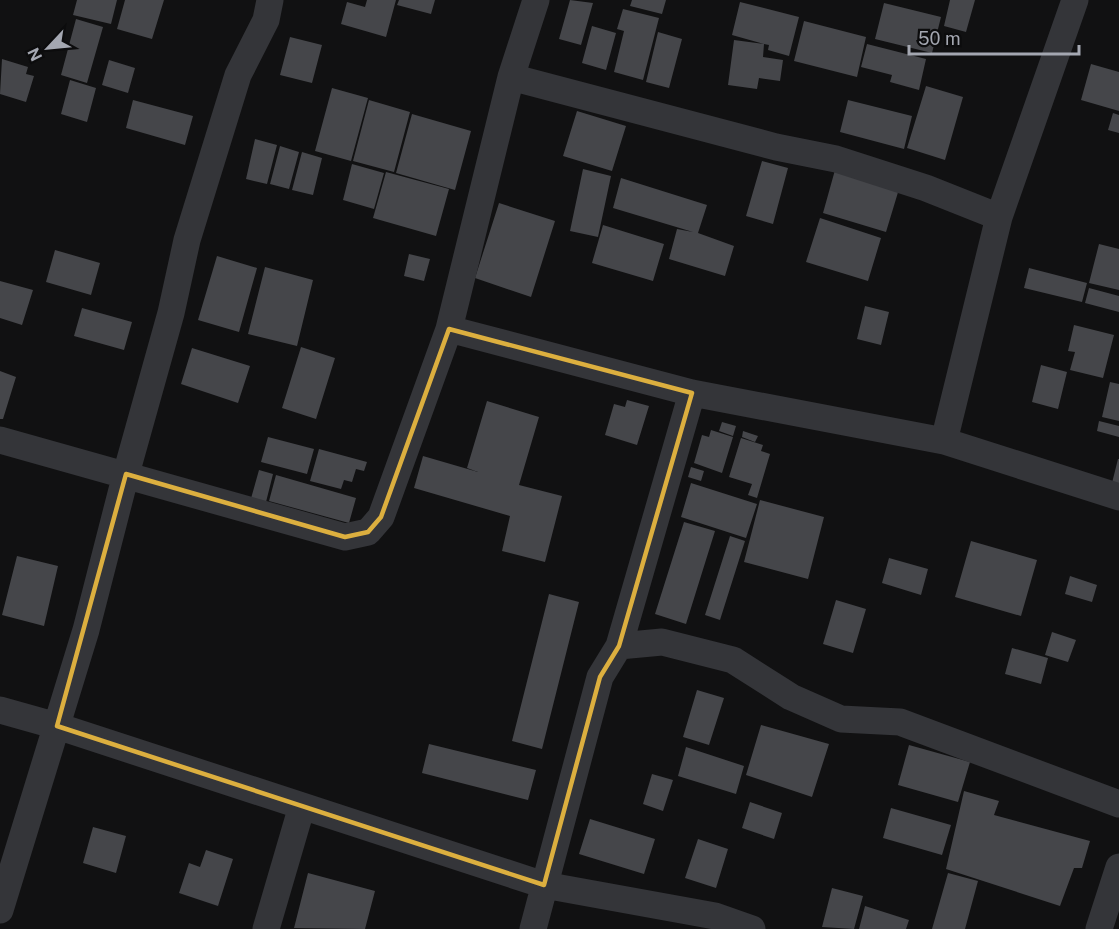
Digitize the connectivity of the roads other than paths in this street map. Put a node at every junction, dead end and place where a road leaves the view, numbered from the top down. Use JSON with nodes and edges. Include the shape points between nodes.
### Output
{"nodes":[{"id":1,"x":270,"y":0,"type":"edge"},
{"id":2,"x":536,"y":0,"type":"edge"},
{"id":3,"x":1075,"y":0,"type":"edge"},
{"id":4,"x":511,"y":77,"type":"junction"},
{"id":5,"x":999,"y":217,"type":"junction"},
{"id":6,"x":449,"y":329,"type":"junction"},
{"id":7,"x":692,"y":393,"type":"junction"},
{"id":8,"x":0,"y":440,"type":"edge"},
{"id":9,"x":944,"y":441,"type":"junction"},
{"id":10,"x":126,"y":474,"type":"junction"},
{"id":11,"x":1119,"y":497,"type":"edge"},
{"id":12,"x":619,"y":646,"type":"junction"},
{"id":13,"x":0,"y":710,"type":"edge"},
{"id":14,"x":57,"y":726,"type":"junction"},
{"id":15,"x":1119,"y":804,"type":"edge"},
{"id":16,"x":302,"y":806,"type":"junction"},
{"id":17,"x":1119,"y":867,"type":"edge"},
{"id":18,"x":544,"y":885,"type":"junction"},
{"id":19,"x":0,"y":910,"type":"edge"},
{"id":20,"x":266,"y":929,"type":"edge"},
{"id":21,"x":533,"y":929,"type":"edge"},
{"id":22,"x":752,"y":929,"type":"edge"},
{"id":23,"x":1099,"y":929,"type":"edge"}],
"edges":[{"from":1,"to":10,"type":"street","via":[[266,20],[238,75],[187,240],[153,384]]},
{"from":2,"to":4,"type":"street"},
{"from":3,"to":5,"type":"street"},
{"from":4,"to":5,"type":"street","via":[[776,147],[836,159]]},
{"from":4,"to":6,"type":"street"},
{"from":5,"to":9,"type":"street"},
{"from":6,"to":7,"type":"street"},
{"from":6,"to":10,"type":"street","via":[[381,517],[368,532],[345,537]]},
{"from":7,"to":9,"type":"street"},
{"from":7,"to":12,"type":"street"},
{"from":8,"to":10,"type":"street"},
{"from":9,"to":11,"type":"street"},
{"from":10,"to":14,"type":"street"},
{"from":12,"to":15,"type":"street","via":[[662,642],[733,660],[791,697],[841,719],[900,722]]},
{"from":12,"to":18,"type":"street","via":[[600,677]]},
{"from":13,"to":14,"type":"street"},
{"from":14,"to":16,"type":"street"},
{"from":14,"to":19,"type":"street"},
{"from":16,"to":18,"type":"street"},
{"from":16,"to":20,"type":"street"},
{"from":17,"to":23,"type":"street"},
{"from":18,"to":21,"type":"street"},
{"from":18,"to":22,"type":"street","via":[[715,916]]}]}
